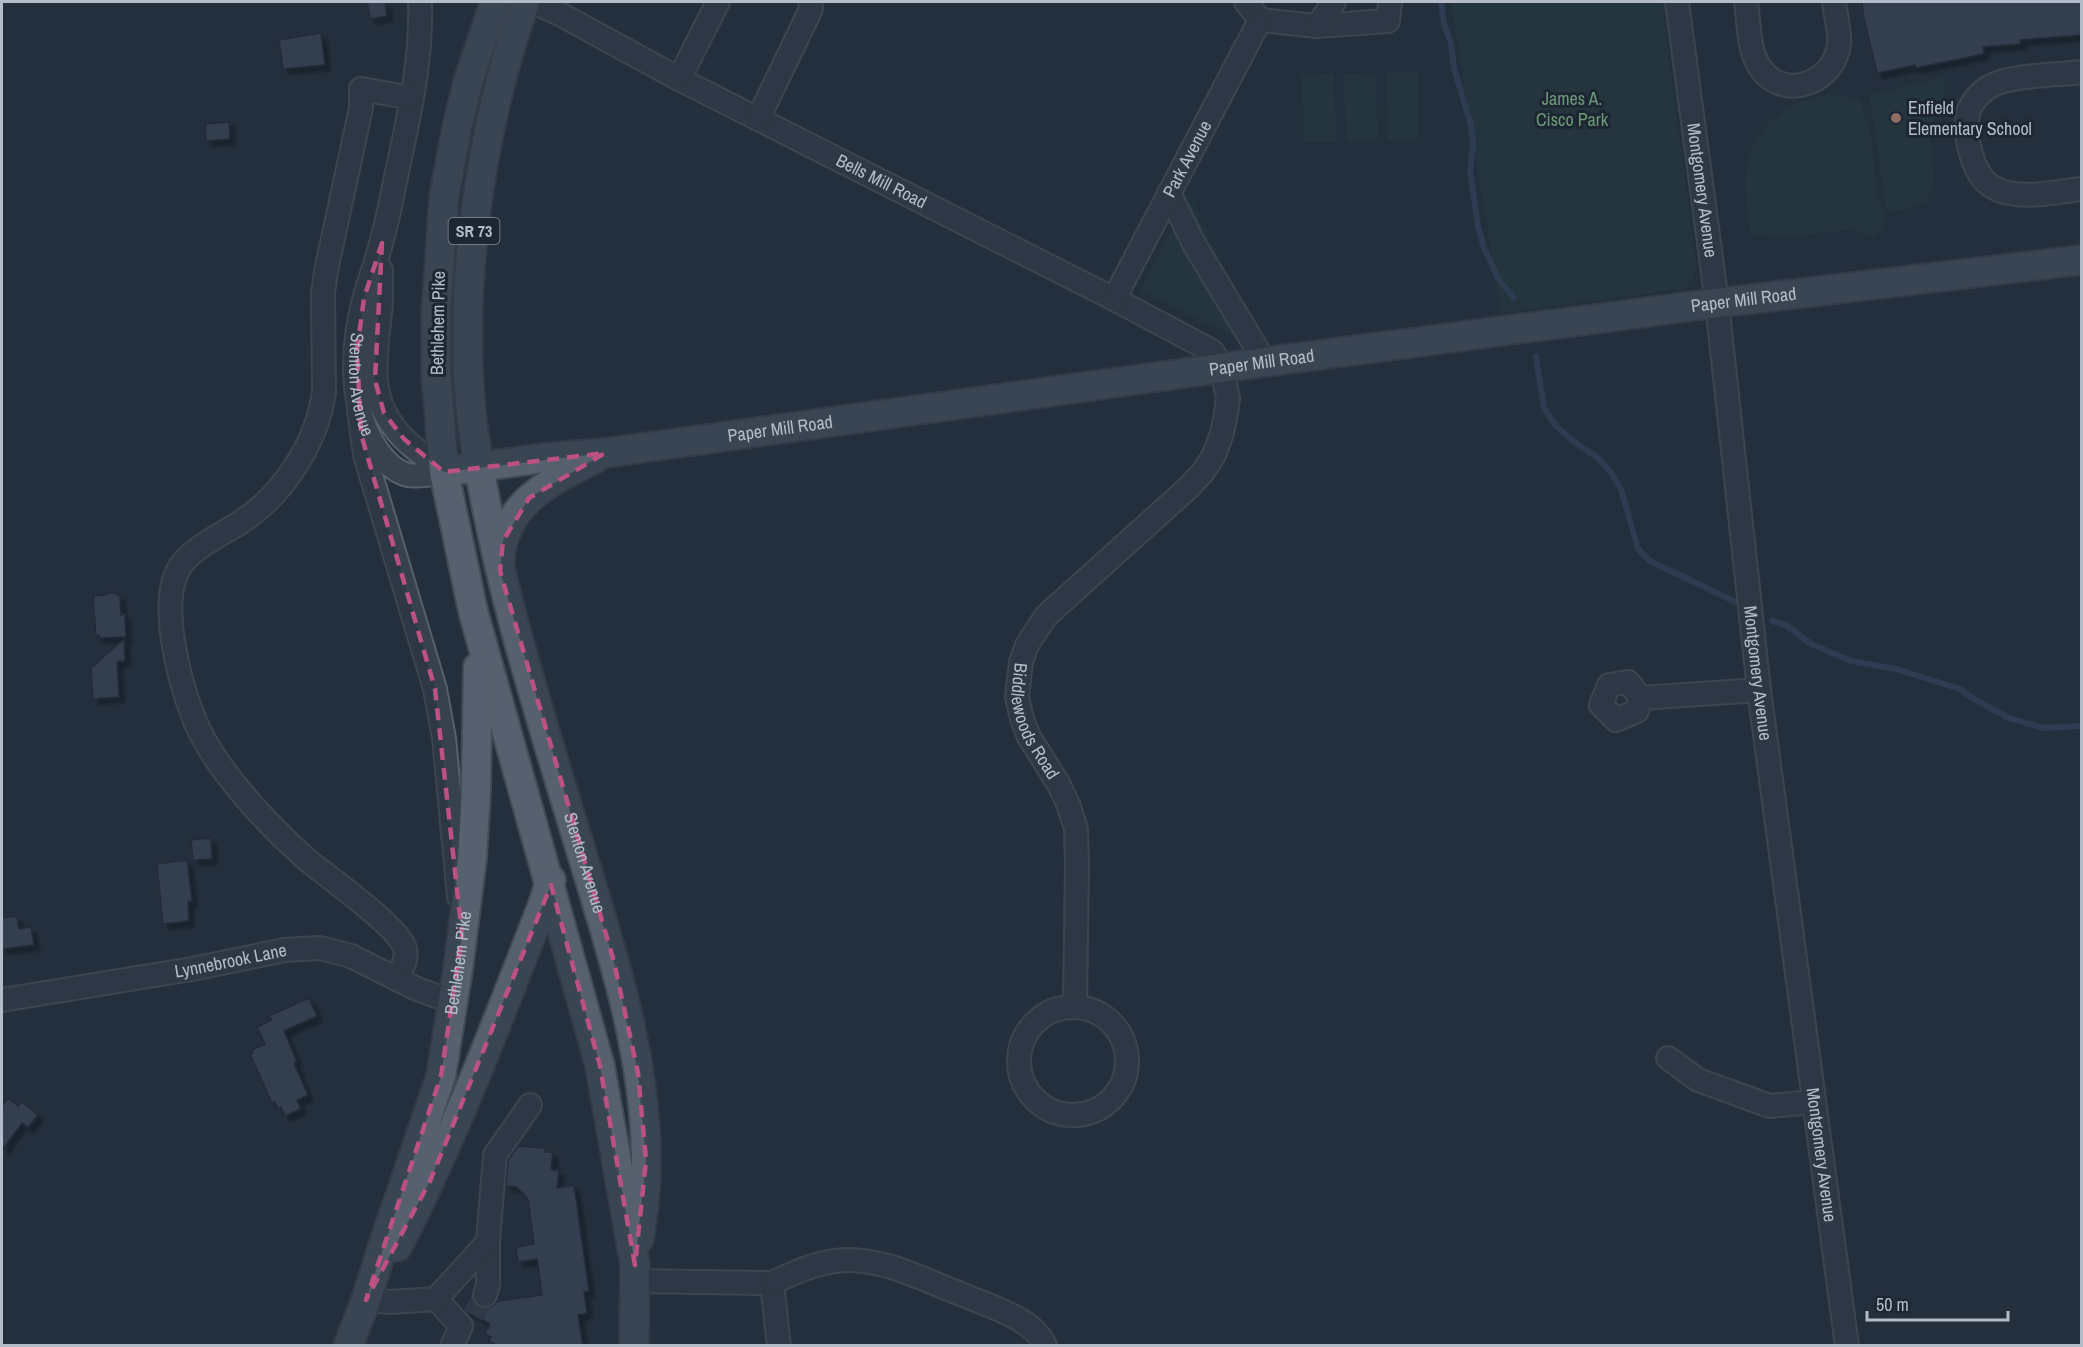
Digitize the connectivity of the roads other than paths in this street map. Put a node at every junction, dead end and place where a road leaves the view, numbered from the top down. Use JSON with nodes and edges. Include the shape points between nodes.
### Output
{"nodes":[{"id":1,"x":420,"y":2,"type":"edge"},
{"id":2,"x":495,"y":2,"type":"edge"},
{"id":3,"x":525,"y":2,"type":"edge"},
{"id":4,"x":533,"y":2,"type":"edge"},
{"id":5,"x":718,"y":2,"type":"edge"},
{"id":6,"x":810,"y":2,"type":"edge"},
{"id":7,"x":1246,"y":2,"type":"edge"},
{"id":8,"x":1334,"y":2,"type":"edge"},
{"id":9,"x":1390,"y":2,"type":"edge"},
{"id":10,"x":1677,"y":2,"type":"edge"},
{"id":11,"x":1746,"y":2,"type":"edge"},
{"id":12,"x":1834,"y":2,"type":"edge"},
{"id":13,"x":1260,"y":20,"type":"junction"},
{"id":14,"x":1317,"y":26,"type":"junction"},
{"id":15,"x":2082,"y":72,"type":"edge"},
{"id":16,"x":679,"y":79,"type":"junction"},
{"id":17,"x":412,"y":98,"type":"junction"},
{"id":18,"x":758,"y":119,"type":"junction"},
{"id":19,"x":2082,"y":189,"type":"edge"},
{"id":20,"x":1169,"y":193,"type":"junction"},
{"id":21,"x":382,"y":243,"type":"junction"},
{"id":22,"x":2082,"y":260,"type":"edge"},
{"id":23,"x":1114,"y":299,"type":"junction"},
{"id":24,"x":1717,"y":303,"type":"junction"},
{"id":25,"x":1266,"y":362,"type":"junction"},
{"id":26,"x":1222,"y":368,"type":"junction"},
{"id":27,"x":359,"y":410,"type":"junction"},
{"id":28,"x":605,"y":453,"type":"junction"},
{"id":29,"x":479,"y":466,"type":"junction"},
{"id":30,"x":444,"y":472,"type":"junction"},
{"id":31,"x":500,"y":571,"type":"junction"},
{"id":32,"x":473,"y":611,"type":"junction"},
{"id":33,"x":1759,"y":690,"type":"junction"},
{"id":34,"x":1641,"y":698,"type":"dead end"},
{"id":35,"x":562,"y":790,"type":"junction"},
{"id":36,"x":550,"y":882,"type":"junction"},
{"id":37,"x":462,"y":935,"type":"junction"},
{"id":38,"x":396,"y":978,"type":"junction"},
{"id":39,"x":2,"y":1000,"type":"edge"},
{"id":40,"x":453,"y":1002,"type":"junction"},
{"id":41,"x":1075,"y":1006,"type":"junction"},
{"id":42,"x":1668,"y":1058,"type":"dead end"},
{"id":43,"x":1814,"y":1102,"type":"junction"},
{"id":44,"x":530,"y":1105,"type":"dead end"},
{"id":45,"x":488,"y":1242,"type":"junction"},
{"id":46,"x":635,"y":1273,"type":"junction"},
{"id":47,"x":772,"y":1283,"type":"junction"},
{"id":48,"x":485,"y":1294,"type":"tunnel mouth"},
{"id":49,"x":436,"y":1299,"type":"junction"},
{"id":50,"x":366,"y":1300,"type":"junction"},
{"id":51,"x":462,"y":1329,"type":"edge"},
{"id":52,"x":348,"y":1346,"type":"edge"},
{"id":53,"x":634,"y":1346,"type":"edge"},
{"id":54,"x":779,"y":1346,"type":"edge"},
{"id":55,"x":1045,"y":1346,"type":"edge"},
{"id":56,"x":1847,"y":1346,"type":"edge"}],
"edges":[{"from":1,"to":17,"type":"street","name":"Stenton Avenue"},
{"from":2,"to":30,"type":"main road","name":"Bethlehem Pike","via":[[468,82],[444,197],[436,314]]},
{"from":3,"to":29,"type":"main road","name":"Bethlehem Pike","number":"SR 73","via":[[508,50],[476,210],[468,347]]},
{"from":4,"to":16,"type":"street","name":"Bells Mill Road"},
{"from":5,"to":16,"type":"street"},
{"from":6,"to":18,"type":"street","via":[[811,9]]},
{"from":7,"to":13,"type":"street"},
{"from":8,"to":14,"type":"street"},
{"from":9,"to":14,"type":"street","via":[[1388,21]]},
{"from":10,"to":24,"type":"street","name":"Montgomery Avenue"},
{"from":11,"to":12,"type":"street","via":[[1755,58],[1761,70],[1771,79],[1795,86],[1822,77],[1831,67],[1839,42]]},
{"from":13,"to":14,"type":"street"},
{"from":13,"to":20,"type":"street","name":"Park Avenue"},
{"from":15,"to":19,"type":"street","via":[[2004,80],[1989,86],[1974,100],[1968,114],[1971,157],[1978,174],[1990,186],[2027,194]]},
{"from":16,"to":18,"type":"street","name":"Bells Mill Road"},
{"from":17,"to":21,"type":"street","name":"Stenton Avenue"},
{"from":17,"to":38,"type":"street","via":[[361,89],[361,108],[323,293],[323,399],[308,441],[289,477],[266,504],[182,564],[171,588],[170,603],[182,681],[196,724],[210,748],[274,829],[401,941],[406,957]]},
{"from":18,"to":23,"type":"street","name":"Bells Mill Road"},
{"from":20,"to":23,"type":"street","name":"Park Avenue"},
{"from":20,"to":25,"type":"street","via":[[1194,244]]},
{"from":21,"to":27,"type":"street","name":"Stenton Avenue","via":[[364,298],[358,340]]},
{"from":21,"to":30,"type":"street","name":"Stenton Avenue","via":[[375,380],[379,398],[393,427]]},
{"from":22,"to":24,"type":"main road","name":"Paper Mill Road"},
{"from":23,"to":26,"type":"street","name":"Bells Mill Road","via":[[1212,351]]},
{"from":24,"to":25,"type":"main road","name":"Paper Mill Road"},
{"from":24,"to":33,"type":"street","name":"Montgomery Avenue"},
{"from":25,"to":26,"type":"main road","name":"Paper Mill Road"},
{"from":26,"to":28,"type":"main road","name":"Paper Mill Road"},
{"from":26,"to":41,"type":"street","name":"Biddlewoods Road","via":[[1228,399],[1225,420],[1218,445],[1203,472],[1046,616],[1026,645],[1020,662],[1017,697],[1022,719],[1058,783],[1076,829]]},
{"from":27,"to":30,"type":"street","name":"Stenton Avenue","via":[[371,442],[399,472]]},
{"from":27,"to":37,"type":"street","via":[[365,455],[437,698]]},
{"from":28,"to":29,"type":"main road","name":"Paper Mill Road"},
{"from":28,"to":31,"type":"main road","via":[[550,482],[529,498],[503,541]]},
{"from":29,"to":30,"type":"main road","name":"Paper Mill Road"},
{"from":29,"to":31,"type":"main road","name":"Stenton Avenue"},
{"from":30,"to":32,"type":"main road","name":"Stenton Avenue"},
{"from":31,"to":35,"type":"main road","name":"Stenton Avenue"},
{"from":32,"to":36,"type":"main road","name":"Stenton Avenue"},
{"from":32,"to":37,"type":"main road","name":"Bethlehem Pike","via":[[478,658],[478,746]]},
{"from":33,"to":34,"type":"street"},
{"from":33,"to":43,"type":"street","name":"Montgomery Avenue"},
{"from":35,"to":36,"type":"main road","name":"Bethlehem Pike","via":[[559,840]]},
{"from":35,"to":46,"type":"main road","name":"Stenton Avenue","via":[[614,962],[638,1073],[646,1160]]},
{"from":36,"to":46,"type":"main road","name":"Stenton Avenue","via":[[600,1066]]},
{"from":36,"to":50,"type":"main road","name":"Bethlehem Pike","via":[[430,1181]]},
{"from":37,"to":40,"type":"main road","name":"Bethlehem Pike"},
{"from":38,"to":39,"type":"street","name":"Lynnebrook Lane","via":[[360,960],[320,948],[285,950]]},
{"from":38,"to":40,"type":"street","name":"Lynnebrook Lane"},
{"from":40,"to":50,"type":"main road","name":"Bethlehem Pike","via":[[438,1088]]},
{"from":41,"to":41,"type":"street","via":[[1056,1009],[1040,1018],[1027,1031],[1020,1049],[1020,1074],[1028,1092],[1042,1105],[1073,1115],[1092,1112],[1108,1102],[1120,1088],[1126,1072],[1121,1035],[1109,1020],[1093,1010]]},
{"from":42,"to":43,"type":"street","via":[[1698,1080],[1770,1106]]},
{"from":43,"to":56,"type":"street","name":"Montgomery Avenue"},
{"from":44,"to":45,"type":"street","via":[[495,1155]]},
{"from":45,"to":48,"type":"street"},
{"from":45,"to":49,"type":"street"},
{"from":46,"to":47,"type":"street"},
{"from":46,"to":53,"type":"main road","name":"Stenton Avenue"},
{"from":47,"to":54,"type":"street"},
{"from":47,"to":55,"type":"street","via":[[815,1264],[847,1260],[897,1269],[1004,1311],[1033,1329]]},
{"from":49,"to":50,"type":"street"},
{"from":49,"to":51,"type":"street"},
{"from":50,"to":52,"type":"main road","name":"Bethlehem Pike"}]}
